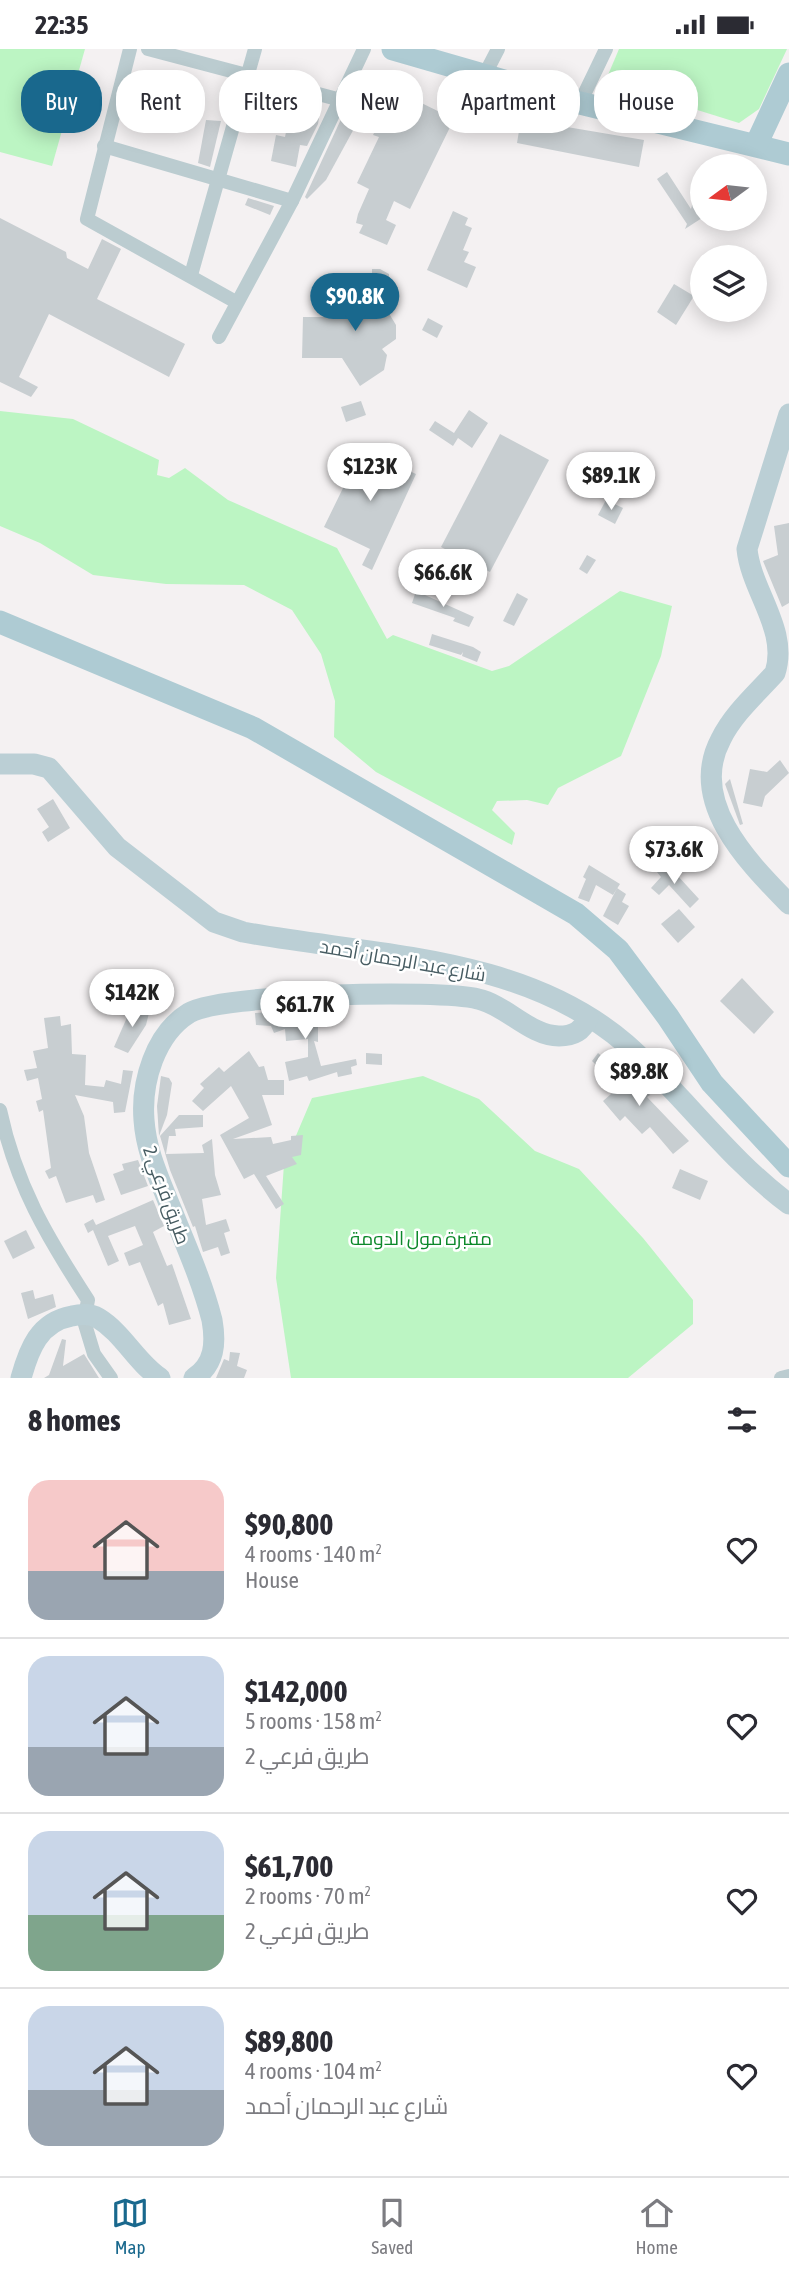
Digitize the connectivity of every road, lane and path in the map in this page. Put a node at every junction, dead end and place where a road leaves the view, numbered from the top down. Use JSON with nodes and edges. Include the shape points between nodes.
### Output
{"nodes":[{"id":1,"x":130,"y":49,"type":"edge"},
{"id":2,"x":148,"y":49,"type":"edge"},
{"id":3,"x":255,"y":49,"type":"edge"},
{"id":4,"x":364,"y":49,"type":"edge"},
{"id":5,"x":498,"y":49,"type":"edge"},
{"id":6,"x":606,"y":49,"type":"edge"},
{"id":7,"x":398,"y":50,"type":"edge"},
{"id":8,"x":222,"y":70,"type":"edge"},
{"id":9,"x":248,"y":70,"type":"edge"},
{"id":10,"x":355,"y":70,"type":"edge"},
{"id":11,"x":464,"y":70,"type":"edge"},
{"id":12,"x":487,"y":70,"type":"edge"},
{"id":13,"x":789,"y":74,"type":"edge"},
{"id":14,"x":580,"y":103,"type":"joint"},
{"id":15,"x":336,"y":110,"type":"edge"},
{"id":16,"x":230,"y":133,"type":"edge"},
{"id":17,"x":756,"y":145,"type":"junction"},
{"id":18,"x":104,"y":146,"type":"junction"},
{"id":19,"x":789,"y":154,"type":"edge"},
{"id":20,"x":218,"y":178,"type":"junction"},
{"id":21,"x":292,"y":201,"type":"junction"},
{"id":22,"x":191,"y":275,"type":"junction"},
{"id":23,"x":236,"y":302,"type":"junction"},
{"id":24,"x":219,"y":337,"type":"dead end"},
{"id":25,"x":789,"y":414,"type":"edge"},
{"id":26,"x":0,"y":622,"type":"edge"},
{"id":27,"x":0,"y":764,"type":"edge"},
{"id":28,"x":789,"y":904,"type":"edge"},
{"id":29,"x":618,"y":950,"type":"junction"},
{"id":30,"x":588,"y":1018,"type":"junction"},
{"id":31,"x":0,"y":1109,"type":"edge"},
{"id":32,"x":789,"y":1145,"type":"edge"},
{"id":33,"x":789,"y":1166,"type":"edge"},
{"id":34,"x":789,"y":1204,"type":"edge"},
{"id":35,"x":87,"y":1314,"type":"junction"},
{"id":36,"x":789,"y":1376,"type":"edge"},
{"id":37,"x":21,"y":1378,"type":"edge"},
{"id":38,"x":111,"y":1378,"type":"edge"},
{"id":39,"x":160,"y":1378,"type":"edge"},
{"id":40,"x":194,"y":1378,"type":"edge"},
{"id":41,"x":781,"y":1378,"type":"edge"}],
"edges":[{"from":1,"to":18,"type":"street"},
{"from":2,"to":8,"type":"street"},
{"from":3,"to":9,"type":"street"},
{"from":4,"to":10,"type":"street"},
{"from":5,"to":12,"type":"street"},
{"from":6,"to":14,"type":"street"},
{"from":7,"to":11,"type":"main road"},
{"from":13,"to":17,"type":"main road"},
{"from":14,"to":17,"type":"main road"},
{"from":15,"to":21,"type":"street"},
{"from":16,"to":20,"type":"street"},
{"from":17,"to":19,"type":"main road"},
{"from":18,"to":20,"type":"street"},
{"from":18,"to":22,"type":"street","via":[[86,219]]},
{"from":20,"to":21,"type":"street"},
{"from":20,"to":22,"type":"street"},
{"from":21,"to":23,"type":"street"},
{"from":22,"to":23,"type":"street"},
{"from":23,"to":24,"type":"street"},
{"from":25,"to":28,"type":"main road","via":[[747,549],[749,569],[778,635],[779,661],[775,673],[722,736],[711,776],[728,832]]},
{"from":26,"to":29,"type":"main road","via":[[253,727],[576,914]]},
{"from":27,"to":30,"type":"main road","name":"شارع عبد الرحمان أحمد","via":[[50,768],[117,847],[214,922],[243,932],[429,961],[505,979]]},
{"from":29,"to":32,"type":"main road","via":[[637,961],[727,1079]]},
{"from":29,"to":33,"type":"main road","via":[[712,1083]]},
{"from":30,"to":34,"type":"main road","name":"شارع عبد الرحمان أحمد","via":[[626,1044]]},
{"from":30,"to":40,"type":"main road","name":"طريق فرعي 2","via":[[576,1033],[554,1036],[479,999],[428,995],[246,999],[209,1005],[178,1021],[154,1058],[143,1119],[151,1159],[215,1335],[211,1359]]},
{"from":31,"to":35,"type":"street","via":[[7,1144],[42,1229],[88,1300]]},
{"from":35,"to":37,"type":"main road","via":[[64,1317],[43,1330],[29,1352]]},
{"from":35,"to":38,"type":"street","via":[[84,1321],[94,1354]]},
{"from":35,"to":39,"type":"main road","via":[[108,1325]]},
{"from":36,"to":41,"type":"street"}]}
